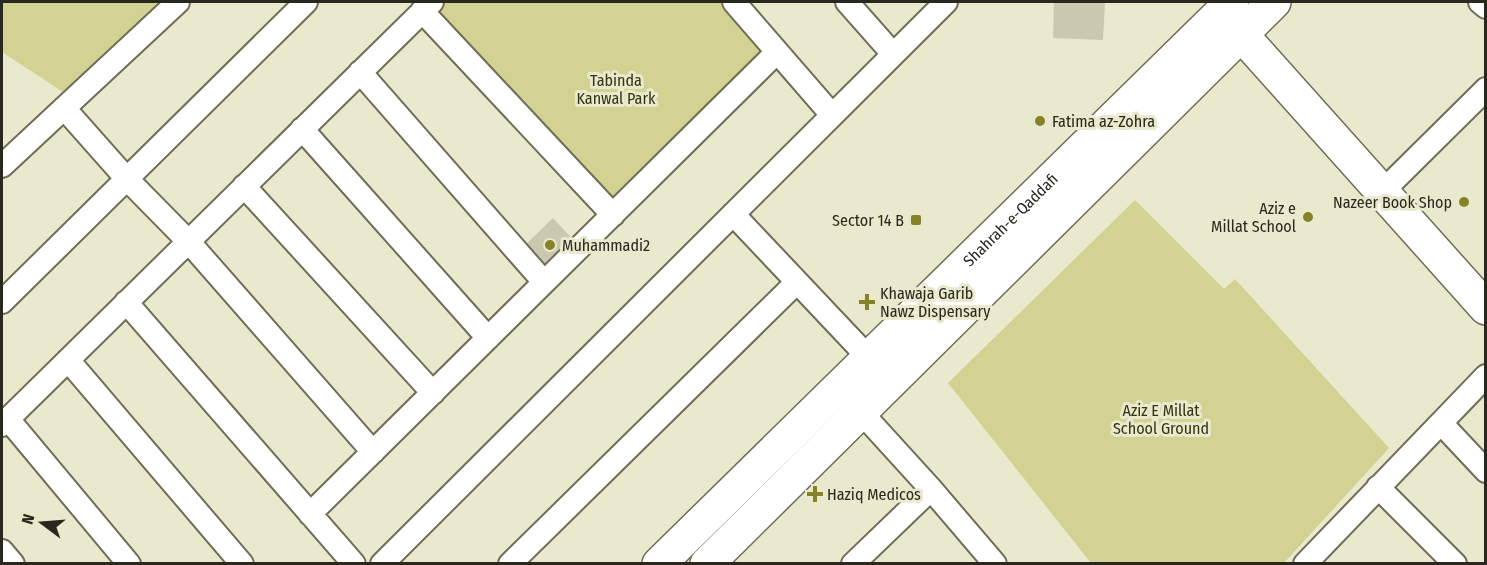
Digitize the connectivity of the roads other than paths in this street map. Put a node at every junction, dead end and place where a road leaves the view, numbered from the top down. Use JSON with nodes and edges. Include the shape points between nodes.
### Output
{"nodes":[{"id":1,"x":178,"y":2,"type":"edge"},
{"id":2,"x":306,"y":2,"type":"edge"},
{"id":3,"x":734,"y":2,"type":"edge"},
{"id":4,"x":848,"y":2,"type":"edge"},
{"id":5,"x":946,"y":2,"type":"edge"},
{"id":6,"x":1274,"y":2,"type":"edge"},
{"id":7,"x":1480,"y":2,"type":"edge"},
{"id":8,"x":427,"y":6,"type":"edge"},
{"id":9,"x":1485,"y":7,"type":"edge"},
{"id":10,"x":1226,"y":12,"type":"edge"},
{"id":11,"x":777,"y":51,"type":"junction"},
{"id":12,"x":893,"y":54,"type":"junction"},
{"id":13,"x":360,"y":72,"type":"junction"},
{"id":14,"x":1482,"y":101,"type":"edge"},
{"id":15,"x":64,"y":108,"type":"junction"},
{"id":16,"x":832,"y":115,"type":"junction"},
{"id":17,"x":302,"y":129,"type":"junction"},
{"id":18,"x":2,"y":166,"type":"edge"},
{"id":19,"x":126,"y":178,"type":"junction"},
{"id":20,"x":244,"y":186,"type":"junction"},
{"id":21,"x":1382,"y":192,"type":"junction"},
{"id":22,"x":733,"y":214,"type":"junction"},
{"id":23,"x":613,"y":215,"type":"junction"},
{"id":24,"x":188,"y":241,"type":"junction"},
{"id":25,"x":544,"y":282,"type":"junction"},
{"id":26,"x":797,"y":282,"type":"junction"},
{"id":27,"x":2,"y":302,"type":"edge"},
{"id":28,"x":126,"y":302,"type":"junction"},
{"id":29,"x":1485,"y":308,"type":"edge"},
{"id":30,"x":488,"y":338,"type":"junction"},
{"id":31,"x":868,"y":358,"type":"junction"},
{"id":32,"x":68,"y":360,"type":"junction"},
{"id":33,"x":1485,"y":376,"type":"edge"},
{"id":34,"x":433,"y":393,"type":"junction"},
{"id":35,"x":860,"y":411,"type":"junction"},
{"id":36,"x":5,"y":422,"type":"edge"},
{"id":37,"x":1441,"y":423,"type":"junction"},
{"id":38,"x":373,"y":452,"type":"junction"},
{"id":39,"x":1485,"y":471,"type":"edge"},
{"id":40,"x":1378,"y":487,"type":"junction"},
{"id":41,"x":931,"y":489,"type":"junction"},
{"id":42,"x":310,"y":514,"type":"junction"},
{"id":43,"x":2,"y":550,"type":"edge"},
{"id":44,"x":864,"y":560,"type":"edge"},
{"id":45,"x":1443,"y":560,"type":"edge"},
{"id":46,"x":12,"y":564,"type":"edge"},
{"id":47,"x":129,"y":564,"type":"edge"},
{"id":48,"x":242,"y":564,"type":"edge"},
{"id":49,"x":354,"y":564,"type":"edge"},
{"id":50,"x":382,"y":564,"type":"edge"},
{"id":51,"x":510,"y":564,"type":"edge"},
{"id":52,"x":659,"y":564,"type":"edge"},
{"id":53,"x":707,"y":564,"type":"edge"},
{"id":54,"x":995,"y":564,"type":"edge"},
{"id":55,"x":1305,"y":564,"type":"edge"}],
"edges":[{"from":1,"to":15,"type":"street"},
{"from":2,"to":19,"type":"street"},
{"from":3,"to":11,"type":"street"},
{"from":4,"to":12,"type":"street"},
{"from":5,"to":12,"type":"street"},
{"from":6,"to":10,"type":"main road","name":"Shahrah-e-Qaddafi"},
{"from":7,"to":9,"type":"street"},
{"from":8,"to":13,"type":"street"},
{"from":8,"to":23,"type":"street"},
{"from":10,"to":21,"type":"main road"},
{"from":10,"to":31,"type":"main road","name":"Shahrah-e-Qaddafi"},
{"from":10,"to":35,"type":"main road","name":"Shahrah-e-Qaddafi"},
{"from":11,"to":16,"type":"street"},
{"from":11,"to":23,"type":"street"},
{"from":12,"to":16,"type":"street"},
{"from":13,"to":17,"type":"street"},
{"from":13,"to":25,"type":"street"},
{"from":14,"to":21,"type":"street"},
{"from":15,"to":18,"type":"street"},
{"from":15,"to":19,"type":"street"},
{"from":16,"to":22,"type":"street"},
{"from":17,"to":20,"type":"street"},
{"from":17,"to":30,"type":"street"},
{"from":19,"to":24,"type":"street"},
{"from":19,"to":27,"type":"street"},
{"from":20,"to":24,"type":"street"},
{"from":20,"to":34,"type":"street"},
{"from":21,"to":29,"type":"main road"},
{"from":22,"to":26,"type":"street"},
{"from":22,"to":50,"type":"street"},
{"from":23,"to":25,"type":"street"},
{"from":24,"to":28,"type":"street"},
{"from":24,"to":38,"type":"street"},
{"from":25,"to":30,"type":"street"},
{"from":26,"to":31,"type":"street"},
{"from":26,"to":51,"type":"street"},
{"from":28,"to":32,"type":"street"},
{"from":28,"to":42,"type":"street"},
{"from":30,"to":34,"type":"street"},
{"from":31,"to":52,"type":"main road","name":"Shahrah-e-Qaddafi"},
{"from":32,"to":36,"type":"street"},
{"from":32,"to":48,"type":"street"},
{"from":33,"to":37,"type":"street"},
{"from":34,"to":38,"type":"street"},
{"from":35,"to":41,"type":"street"},
{"from":35,"to":53,"type":"main road","name":"Shahrah-e-Qaddafi"},
{"from":36,"to":47,"type":"street"},
{"from":37,"to":39,"type":"street"},
{"from":37,"to":40,"type":"street"},
{"from":38,"to":42,"type":"street"},
{"from":40,"to":45,"type":"street"},
{"from":40,"to":55,"type":"street"},
{"from":41,"to":44,"type":"street"},
{"from":41,"to":54,"type":"street"},
{"from":42,"to":49,"type":"street"},
{"from":43,"to":46,"type":"street"}]}
